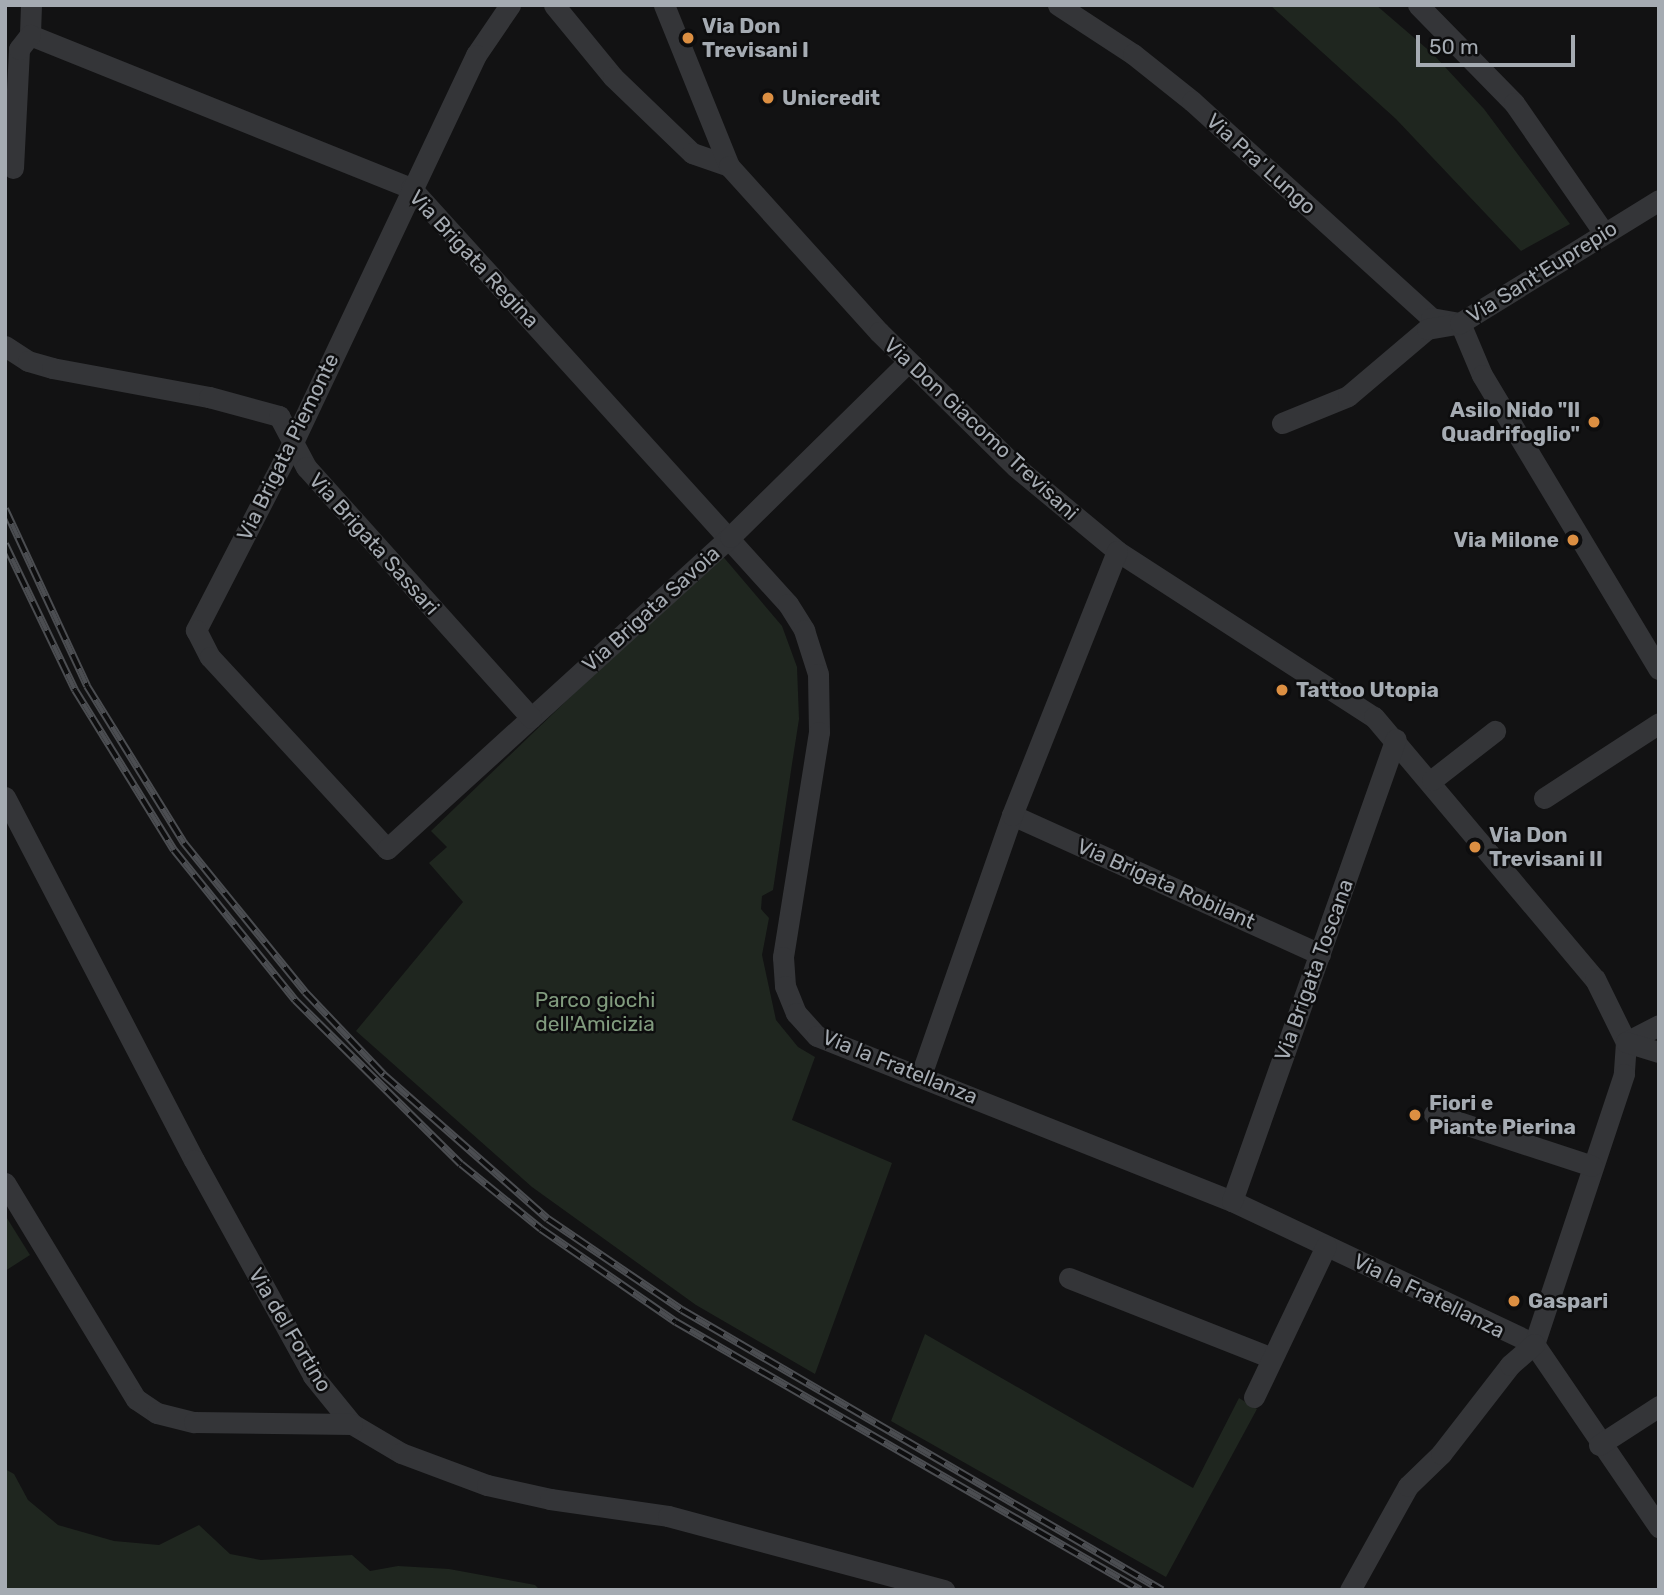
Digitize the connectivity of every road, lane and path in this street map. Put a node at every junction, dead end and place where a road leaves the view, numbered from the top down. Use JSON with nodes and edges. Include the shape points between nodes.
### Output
{"nodes":[{"id":1,"x":31,"y":5,"type":"edge"},
{"id":2,"x":510,"y":5,"type":"edge"},
{"id":3,"x":554,"y":5,"type":"edge"},
{"id":4,"x":664,"y":5,"type":"edge"},
{"id":5,"x":1058,"y":5,"type":"edge"},
{"id":6,"x":1418,"y":5,"type":"edge"},
{"id":7,"x":30,"y":36,"type":"junction"},
{"id":8,"x":11,"y":102,"type":"edge"},
{"id":9,"x":729,"y":166,"type":"junction"},
{"id":10,"x":13,"y":168,"type":"dead end"},
{"id":11,"x":411,"y":188,"type":"junction"},
{"id":12,"x":1659,"y":200,"type":"edge"},
{"id":13,"x":1604,"y":233,"type":"junction"},
{"id":14,"x":1460,"y":323,"type":"junction"},
{"id":15,"x":5,"y":346,"type":"edge"},
{"id":16,"x":908,"y":362,"type":"junction"},
{"id":17,"x":1282,"y":423,"type":"dead end"},
{"id":18,"x":293,"y":442,"type":"junction"},
{"id":19,"x":730,"y":537,"type":"junction"},
{"id":20,"x":1116,"y":551,"type":"junction"},
{"id":21,"x":1659,"y":669,"type":"edge"},
{"id":22,"x":531,"y":718,"type":"junction"},
{"id":23,"x":1659,"y":723,"type":"edge"},
{"id":24,"x":1495,"y":731,"type":"dead end"},
{"id":25,"x":1396,"y":738,"type":"junction"},
{"id":26,"x":1432,"y":780,"type":"junction"},
{"id":27,"x":5,"y":797,"type":"edge"},
{"id":28,"x":1544,"y":798,"type":"dead end"},
{"id":29,"x":1012,"y":815,"type":"junction"},
{"id":30,"x":387,"y":849,"type":"joint"},
{"id":31,"x":1320,"y":954,"type":"junction"},
{"id":32,"x":1659,"y":1025,"type":"edge"},
{"id":33,"x":1626,"y":1042,"type":"junction"},
{"id":34,"x":1659,"y":1052,"type":"edge"},
{"id":35,"x":921,"y":1075,"type":"junction"},
{"id":36,"x":1434,"y":1114,"type":"dead end"},
{"id":37,"x":1592,"y":1166,"type":"junction"},
{"id":38,"x":5,"y":1183,"type":"edge"},
{"id":39,"x":1232,"y":1201,"type":"junction"},
{"id":40,"x":1326,"y":1246,"type":"junction"},
{"id":41,"x":1069,"y":1278,"type":"dead end"},
{"id":42,"x":1534,"y":1344,"type":"junction"},
{"id":43,"x":1272,"y":1358,"type":"junction"},
{"id":44,"x":1254,"y":1397,"type":"dead end"},
{"id":45,"x":1659,"y":1406,"type":"edge"},
{"id":46,"x":352,"y":1424,"type":"junction"},
{"id":47,"x":1599,"y":1445,"type":"junction"},
{"id":48,"x":1659,"y":1527,"type":"edge"},
{"id":49,"x":944,"y":1590,"type":"edge"},
{"id":50,"x":1350,"y":1590,"type":"edge"}],
"edges":[{"from":1,"to":7,"type":"street"},
{"from":2,"to":11,"type":"street","name":"Via Brigata Piemonte","via":[[476,55]]},
{"from":3,"to":9,"type":"street","name":"Via Don Giacomo Trevisani","via":[[613,77],[692,153]]},
{"from":4,"to":9,"type":"street","name":"Via Don Giacomo Trevisani"},
{"from":5,"to":14,"type":"street","name":"Via Pra' Lungo","via":[[1192,101],[1431,318]]},
{"from":6,"to":13,"type":"street","via":[[1514,103]]},
{"from":7,"to":8,"type":"street","via":[[19,49]]},
{"from":7,"to":11,"type":"street","name":"Via Brigata Regina"},
{"from":8,"to":10,"type":"street"},
{"from":9,"to":16,"type":"street","name":"Via Don Giacomo Trevisani"},
{"from":11,"to":18,"type":"street","name":"Via Brigata Piemonte"},
{"from":11,"to":19,"type":"street","name":"Via Brigata Regina"},
{"from":12,"to":13,"type":"street","name":"Via Sant'Euprepio"},
{"from":13,"to":14,"type":"street","name":"Via Sant'Euprepio"},
{"from":14,"to":17,"type":"street","name":"Via Sant'Euprepio","via":[[1427,329],[1348,396]]},
{"from":14,"to":21,"type":"street","via":[[1482,374]]},
{"from":15,"to":18,"type":"street","name":"Via Brigata Sassari","via":[[28,361],[52,368],[209,397],[278,416]]},
{"from":16,"to":19,"type":"street","name":"Via Brigata Savoia"},
{"from":16,"to":20,"type":"street","name":"Via Don Giacomo Trevisani","via":[[1016,467]]},
{"from":18,"to":22,"type":"street","name":"Via Brigata Sassari","via":[[306,467]]},
{"from":18,"to":30,"type":"street","name":"Via Brigata Piemonte","via":[[196,630],[210,657]]},
{"from":19,"to":22,"type":"street","name":"Via Brigata Savoia"},
{"from":19,"to":35,"type":"street","name":"Via la Fratellanza","via":[[788,604],[804,629],[818,674],[819,732],[785,931],[785,986],[796,1013],[817,1036]]},
{"from":20,"to":25,"type":"street","name":"Via Don Giacomo Trevisani","via":[[1364,711]]},
{"from":20,"to":29,"type":"street"},
{"from":22,"to":30,"type":"street","name":"Via Brigata Savoia"},
{"from":23,"to":28,"type":"street"},
{"from":24,"to":26,"type":"street"},
{"from":25,"to":26,"type":"street","name":"Via Don Giacomo Trevisani"},
{"from":25,"to":31,"type":"street","name":"Via Brigata Toscana"},
{"from":26,"to":33,"type":"street","name":"Via Don Giacomo Trevisani","via":[[1595,979]]},
{"from":27,"to":46,"type":"street","name":"Via del Fortino","via":[[266,1292],[313,1376]]},
{"from":29,"to":31,"type":"street","name":"Via Brigata Robilant"},
{"from":29,"to":35,"type":"street"},
{"from":31,"to":39,"type":"street","name":"Via Brigata Toscana"},
{"from":32,"to":33,"type":"street"},
{"from":33,"to":34,"type":"street"},
{"from":33,"to":37,"type":"street","name":"Via Don Giacomo Trevisani","via":[[1625,1074]]},
{"from":35,"to":39,"type":"street","name":"Via la Fratellanza"},
{"from":36,"to":37,"type":"street"},
{"from":37,"to":42,"type":"street","name":"Via Don Giacomo Trevisani"},
{"from":38,"to":46,"type":"street","via":[[136,1399],[157,1413],[194,1422]]},
{"from":39,"to":40,"type":"street","name":"Via la Fratellanza"},
{"from":40,"to":42,"type":"street","name":"Via la Fratellanza"},
{"from":40,"to":43,"type":"street"},
{"from":41,"to":43,"type":"street"},
{"from":42,"to":47,"type":"street"},
{"from":42,"to":50,"type":"street","via":[[1510,1365],[1441,1454],[1408,1486]]},
{"from":43,"to":44,"type":"street"},
{"from":45,"to":47,"type":"street"},
{"from":46,"to":49,"type":"street","name":"Via del Fortino","via":[[401,1453],[486,1485],[668,1516]]},
{"from":47,"to":48,"type":"street"}]}
